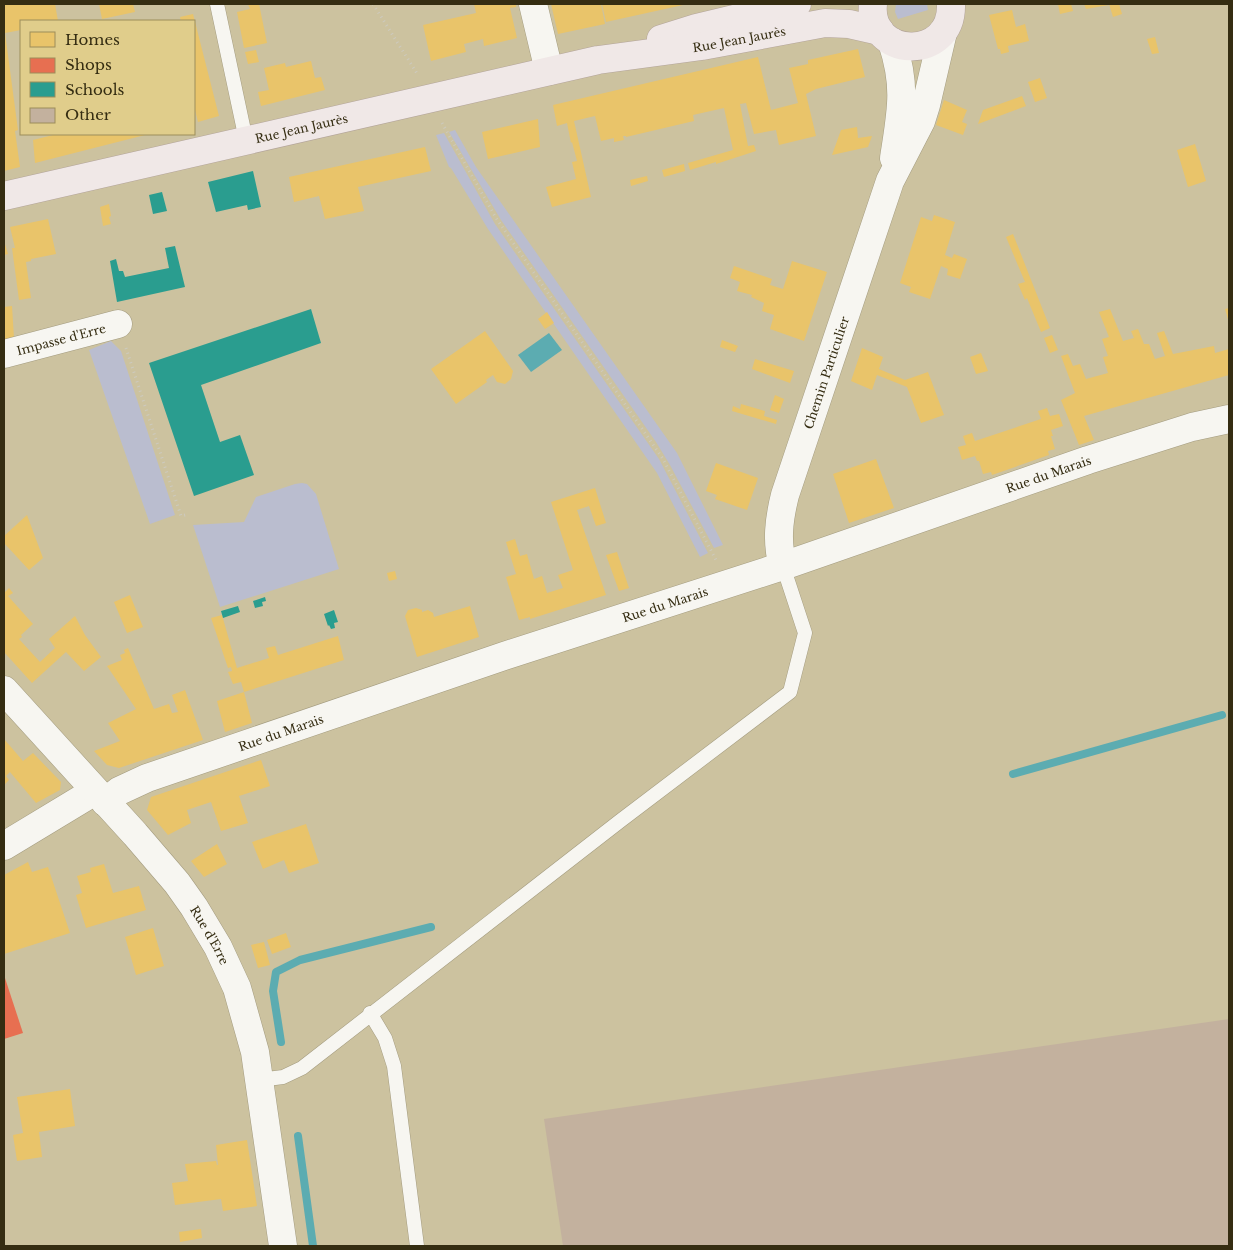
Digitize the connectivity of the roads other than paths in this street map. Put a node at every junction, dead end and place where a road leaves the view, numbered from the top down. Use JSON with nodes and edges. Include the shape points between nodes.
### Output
{"nodes":[{"id":1,"x":217,"y":4,"type":"edge"},
{"id":2,"x":533,"y":4,"type":"edge"},
{"id":3,"x":797,"y":4,"type":"edge"},
{"id":4,"x":873,"y":4,"type":"edge"},
{"id":5,"x":951,"y":13,"type":"edge"},
{"id":6,"x":886,"y":37,"type":"junction"},
{"id":7,"x":598,"y":60,"type":"junction"},
{"id":8,"x":549,"y":71,"type":"junction"},
{"id":9,"x":246,"y":140,"type":"junction"},
{"id":10,"x":890,"y":181,"type":"junction"},
{"id":11,"x":4,"y":196,"type":"edge"},
{"id":12,"x":118,"y":324,"type":"road end"},
{"id":13,"x":4,"y":354,"type":"edge"},
{"id":14,"x":1229,"y":419,"type":"edge"},
{"id":15,"x":783,"y":566,"type":"junction"},
{"id":16,"x":4,"y":690,"type":"edge"},
{"id":17,"x":100,"y":796,"type":"junction"},
{"id":18,"x":4,"y":846,"type":"edge"},
{"id":19,"x":370,"y":1013,"type":"junction"},
{"id":20,"x":259,"y":1080,"type":"junction"},
{"id":21,"x":283,"y":1246,"type":"edge"},
{"id":22,"x":416,"y":1246,"type":"edge"}],
"edges":[{"from":1,"to":9,"type":"lane"},
{"from":2,"to":8,"type":"street"},
{"from":3,"to":7,"type":"main road","name":"Rue Jean Jaurès","via":[[696,28]]},
{"from":4,"to":6,"type":"main road","via":[[874,20]]},
{"from":5,"to":6,"type":"main road","name":"Rue Jean Jaurès","via":[[932,41],[920,46],[906,47]]},
{"from":5,"to":10,"type":"street","name":"Chemin Particulier","via":[[921,121]]},
{"from":6,"to":7,"type":"main road","name":"Rue Jean Jaurès","via":[[850,24],[825,23],[718,44]]},
{"from":6,"to":10,"type":"street","name":"Chemin Particulier","via":[[901,77],[902,107]]},
{"from":7,"to":8,"type":"main road","name":"Rue Jean Jaurès"},
{"from":8,"to":9,"type":"main road","name":"Rue Jean Jaurès"},
{"from":9,"to":11,"type":"main road","name":"Rue Jean Jaurès"},
{"from":10,"to":15,"type":"street","name":"Chemin Particulier","via":[[785,495],[778,550]]},
{"from":12,"to":13,"type":"street","name":"Impasse d'Erre"},
{"from":14,"to":15,"type":"street","name":"Rue du Marais","via":[[1192,427],[1088,460]]},
{"from":15,"to":17,"type":"street","name":"Rue du Marais","via":[[504,656]]},
{"from":15,"to":19,"type":"lane","via":[[804,633],[790,692]]},
{"from":16,"to":17,"type":"street","name":"Rue d'Erre"},
{"from":17,"to":18,"type":"street","name":"Rue du Marais"},
{"from":17,"to":20,"type":"street","name":"Rue d'Erre","via":[[177,883],[211,934],[236,988],[255,1052]]},
{"from":19,"to":20,"type":"lane","via":[[292,1074]]},
{"from":19,"to":22,"type":"lane","via":[[394,1066]]},
{"from":20,"to":21,"type":"street","name":"Rue d'Erre"}]}
